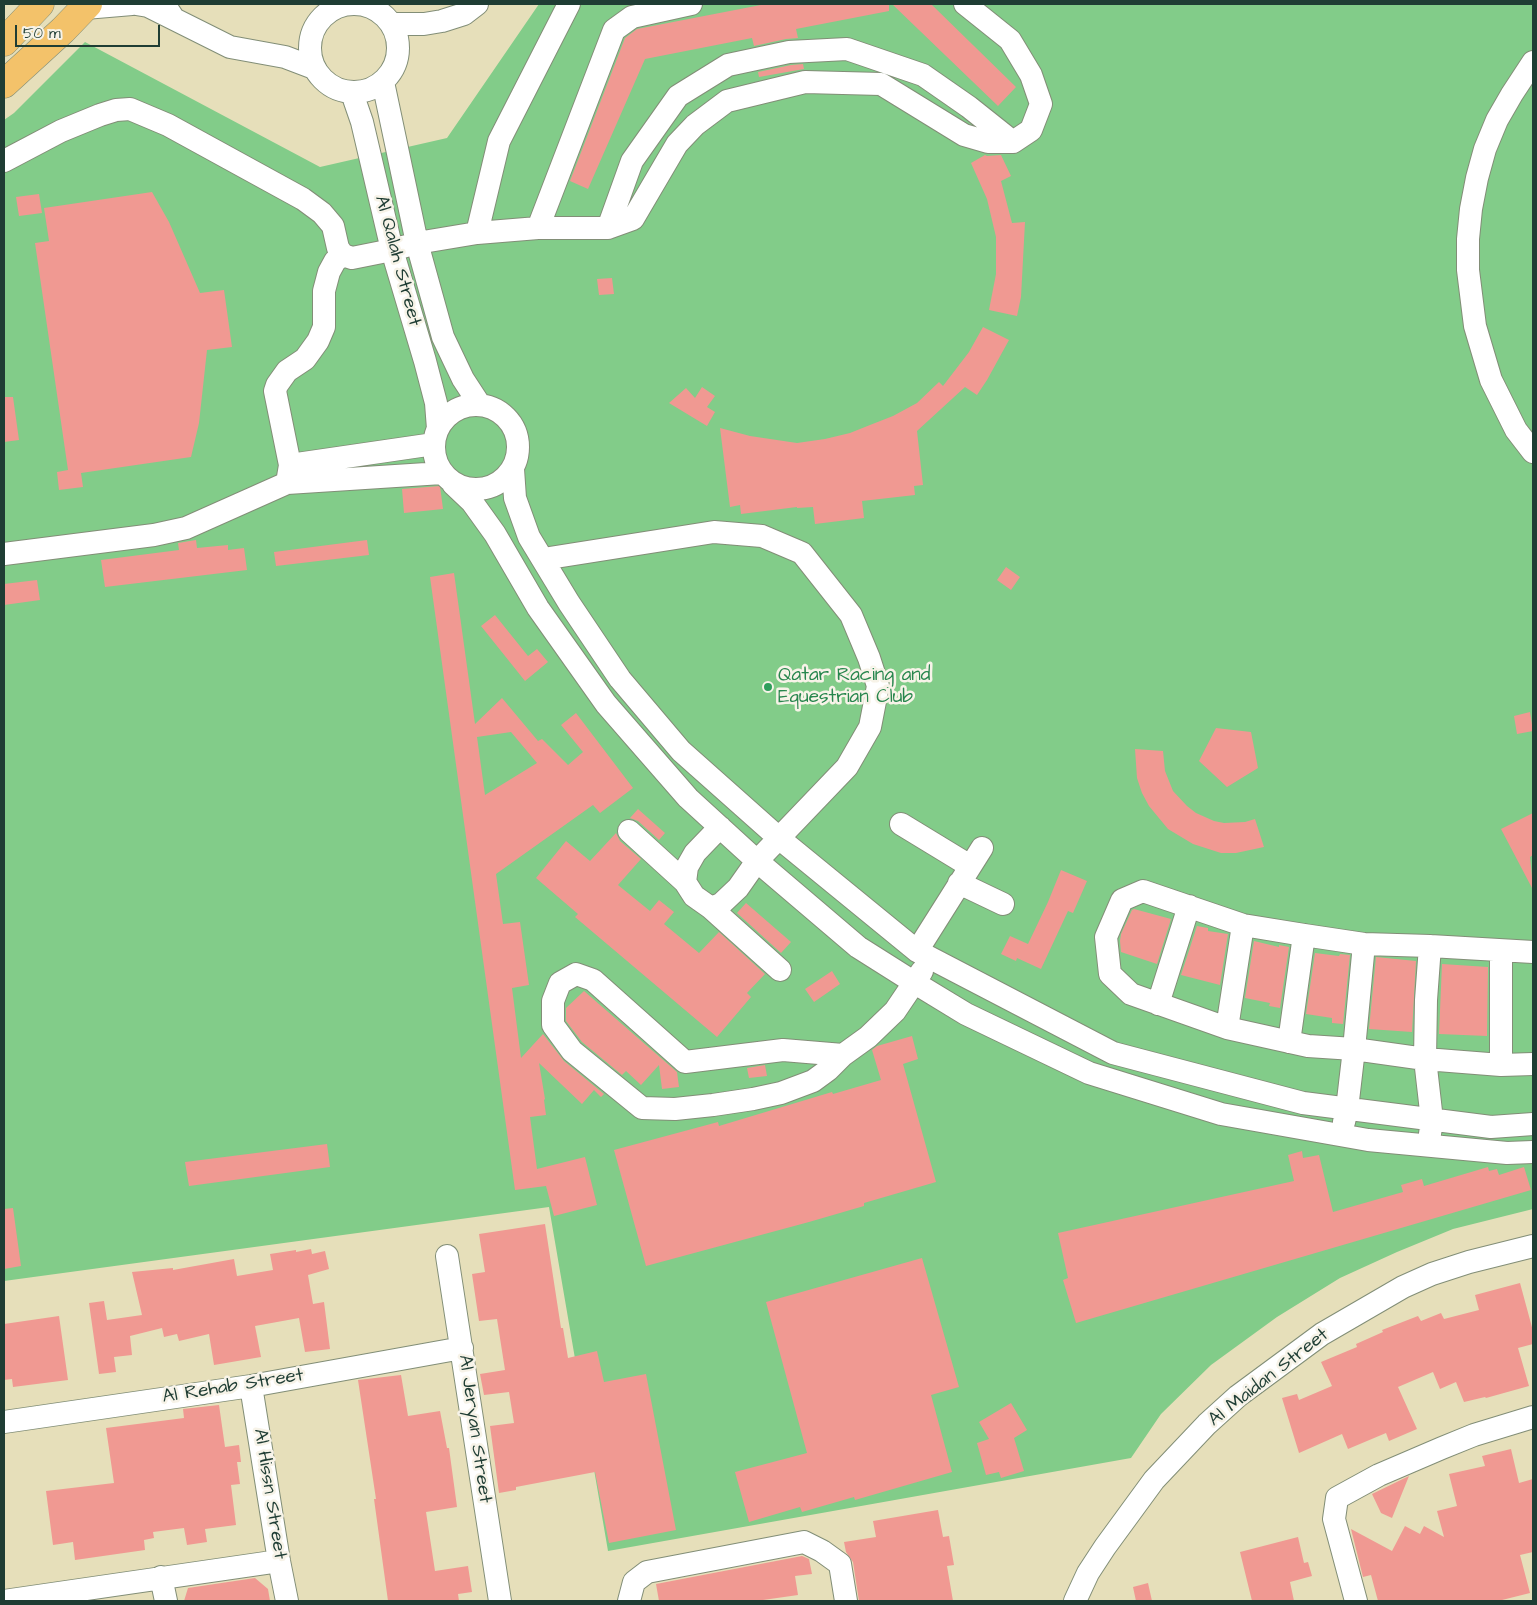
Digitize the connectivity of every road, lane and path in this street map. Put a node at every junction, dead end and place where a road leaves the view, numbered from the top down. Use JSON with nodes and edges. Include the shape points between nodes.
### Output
{"nodes":[{"id":1,"x":40,"y":4,"type":"edge"},
{"id":2,"x":132,"y":4,"type":"edge"},
{"id":3,"x":136,"y":4,"type":"edge"},
{"id":4,"x":477,"y":4,"type":"edge"},
{"id":5,"x":569,"y":4,"type":"edge"},
{"id":6,"x":690,"y":4,"type":"edge"},
{"id":7,"x":965,"y":4,"type":"edge"},
{"id":8,"x":86,"y":6,"type":"edge"},
{"id":9,"x":169,"y":11,"type":"edge"},
{"id":10,"x":442,"y":21,"type":"junction"},
{"id":11,"x":391,"y":24,"type":"junction"},
{"id":12,"x":314,"y":29,"type":"junction"},
{"id":13,"x":4,"y":42,"type":"edge"},
{"id":14,"x":266,"y":52,"type":"junction"},
{"id":15,"x":398,"y":52,"type":"junction"},
{"id":16,"x":1533,"y":62,"type":"edge"},
{"id":17,"x":314,"y":68,"type":"junction"},
{"id":18,"x":383,"y":82,"type":"junction"},
{"id":19,"x":4,"y":84,"type":"edge"},
{"id":20,"x":352,"y":93,"type":"junction"},
{"id":21,"x":1013,"y":142,"type":"junction"},
{"id":22,"x":4,"y":161,"type":"edge"},
{"id":23,"x":538,"y":228,"type":"junction"},
{"id":24,"x":608,"y":228,"type":"junction"},
{"id":25,"x":477,"y":233,"type":"junction"},
{"id":26,"x":417,"y":243,"type":"junction"},
{"id":27,"x":392,"y":250,"type":"junction"},
{"id":28,"x":344,"y":255,"type":"junction"},
{"id":29,"x":480,"y":405,"type":"junction"},
{"id":30,"x":436,"y":437,"type":"junction"},
{"id":31,"x":1533,"y":452,"type":"edge"},
{"id":32,"x":513,"y":469,"type":"junction"},
{"id":33,"x":289,"y":474,"type":"junction"},
{"id":34,"x":448,"y":478,"type":"junction"},
{"id":35,"x":4,"y":554,"type":"edge"},
{"id":36,"x":543,"y":559,"type":"junction"},
{"id":37,"x":901,"y":824,"type":"dead end"},
{"id":38,"x":720,"y":827,"type":"junction"},
{"id":39,"x":629,"y":831,"type":"dead end"},
{"id":40,"x":780,"y":839,"type":"junction"},
{"id":41,"x":757,"y":861,"type":"junction"},
{"id":42,"x":970,"y":866,"type":"junction"},
{"id":43,"x":685,"y":882,"type":"junction"},
{"id":44,"x":1002,"y":904,"type":"dead end"},
{"id":45,"x":1189,"y":906,"type":"junction"},
{"id":46,"x":711,"y":908,"type":"junction"},
{"id":47,"x":1243,"y":925,"type":"junction"},
{"id":48,"x":1304,"y":935,"type":"junction"},
{"id":49,"x":1364,"y":944,"type":"junction"},
{"id":50,"x":1430,"y":946,"type":"junction"},
{"id":51,"x":1501,"y":951,"type":"junction"},
{"id":52,"x":1533,"y":952,"type":"edge"},
{"id":53,"x":924,"y":954,"type":"junction"},
{"id":54,"x":780,"y":970,"type":"dead end"},
{"id":55,"x":915,"y":983,"type":"junction"},
{"id":56,"x":1158,"y":1004,"type":"junction"},
{"id":57,"x":1226,"y":1028,"type":"junction"},
{"id":58,"x":1289,"y":1042,"type":"junction"},
{"id":59,"x":1354,"y":1049,"type":"junction"},
{"id":60,"x":842,"y":1055,"type":"junction"},
{"id":61,"x":1425,"y":1059,"type":"junction"},
{"id":62,"x":1533,"y":1064,"type":"edge"},
{"id":63,"x":1501,"y":1065,"type":"junction"},
{"id":64,"x":1347,"y":1109,"type":"junction"},
{"id":65,"x":1432,"y":1120,"type":"junction"},
{"id":66,"x":1533,"y":1124,"type":"edge"},
{"id":67,"x":1340,"y":1135,"type":"junction"},
{"id":68,"x":1428,"y":1145,"type":"junction"},
{"id":69,"x":1533,"y":1152,"type":"edge"},
{"id":70,"x":1533,"y":1246,"type":"edge"},
{"id":71,"x":447,"y":1256,"type":"dead end"},
{"id":72,"x":462,"y":1348,"type":"junction"},
{"id":73,"x":251,"y":1386,"type":"junction"},
{"id":74,"x":1533,"y":1417,"type":"edge"},
{"id":75,"x":4,"y":1422,"type":"edge"},
{"id":76,"x":279,"y":1561,"type":"junction"},
{"id":77,"x":161,"y":1577,"type":"junction"},
{"id":78,"x":4,"y":1601,"type":"edge"},
{"id":79,"x":166,"y":1601,"type":"edge"},
{"id":80,"x":287,"y":1601,"type":"edge"},
{"id":81,"x":500,"y":1601,"type":"edge"},
{"id":82,"x":629,"y":1601,"type":"edge"},
{"id":83,"x":846,"y":1601,"type":"edge"},
{"id":84,"x":1075,"y":1601,"type":"edge"},
{"id":85,"x":1356,"y":1601,"type":"edge"}],
"edges":[{"from":1,"to":13,"type":"main road"},
{"from":2,"to":8,"type":"street"},
{"from":3,"to":9,"type":"street"},
{"from":4,"to":10,"type":"street","via":[[464,14]]},
{"from":5,"to":25,"type":"street","via":[[499,141]]},
{"from":6,"to":23,"type":"street","via":[[632,16],[614,30]]},
{"from":7,"to":21,"type":"street","via":[[1010,40],[1031,75],[1041,104],[1031,130]]},
{"from":8,"to":19,"type":"main road"},
{"from":9,"to":14,"type":"street","via":[[230,47]]},
{"from":10,"to":11,"type":"street"},
{"from":10,"to":15,"type":"street","via":[[430,34]]},
{"from":11,"to":12,"type":"street","via":[[380,12],[351,4],[323,16]]},
{"from":11,"to":15,"type":"street","via":[[397,37]]},
{"from":12,"to":14,"type":"street","via":[[299,41]]},
{"from":12,"to":17,"type":"street","via":[[310,42]]},
{"from":14,"to":17,"type":"street"},
{"from":15,"to":18,"type":"street","via":[[394,68]]},
{"from":16,"to":31,"type":"street","via":[[1497,120],[1485,149],[1471,209],[1468,270],[1475,326],[1491,380],[1516,430]]},
{"from":17,"to":20,"type":"street","via":[[337,90]]},
{"from":18,"to":20,"type":"street","via":[[368,91]]},
{"from":18,"to":26,"type":"street","name":"Al Qalah Street"},
{"from":20,"to":27,"type":"street","name":"Al Qalah Street","via":[[362,122]]},
{"from":21,"to":24,"type":"street","via":[[988,142],[964,135],[881,84],[805,82],[727,100],[677,144],[633,219]]},
{"from":21,"to":24,"type":"street","via":[[923,75],[847,49],[789,52],[728,65],[678,96],[632,161]]},
{"from":22,"to":28,"type":"street","via":[[100,114],[130,109],[168,125],[303,199],[333,226],[338,248]]},
{"from":23,"to":24,"type":"street"},
{"from":23,"to":25,"type":"street"},
{"from":25,"to":26,"type":"street"},
{"from":26,"to":27,"type":"street"},
{"from":26,"to":29,"type":"street","name":"Al Qalah Street","via":[[443,337],[463,379]]},
{"from":27,"to":28,"type":"street","via":[[352,258]]},
{"from":27,"to":30,"type":"street","name":"Al Qalah Street","via":[[426,360],[436,404]]},
{"from":28,"to":33,"type":"street","via":[[328,272],[324,291],[324,327],[318,341],[305,359],[287,370],[275,391]]},
{"from":29,"to":30,"type":"street","via":[[462,407],[448,415]]},
{"from":29,"to":32,"type":"street","via":[[496,410],[509,420],[517,436],[518,453]]},
{"from":30,"to":33,"type":"street"},
{"from":30,"to":34,"type":"street","via":[[437,463]]},
{"from":32,"to":34,"type":"street","via":[[502,482],[486,489],[469,490]]},
{"from":32,"to":36,"type":"street","via":[[515,498],[529,537]]},
{"from":33,"to":34,"type":"street"},
{"from":33,"to":35,"type":"street","via":[[186,528]]},
{"from":34,"to":38,"type":"street","via":[[472,502],[495,534],[538,608],[606,704],[688,798]]},
{"from":36,"to":40,"type":"street","via":[[626,686],[681,751]]},
{"from":36,"to":40,"type":"street","via":[[714,532],[762,536],[802,553],[851,614],[878,686],[870,727],[847,767]]},
{"from":37,"to":42,"type":"street"},
{"from":38,"to":41,"type":"street"},
{"from":38,"to":43,"type":"street","via":[[695,853],[687,867]]},
{"from":39,"to":43,"type":"street"},
{"from":40,"to":41,"type":"street"},
{"from":40,"to":53,"type":"street"},
{"from":41,"to":46,"type":"street","via":[[734,893]]},
{"from":41,"to":55,"type":"street","via":[[858,948]]},
{"from":42,"to":44,"type":"street"},
{"from":42,"to":53,"type":"street"},
{"from":43,"to":46,"type":"street","via":[[694,896]]},
{"from":45,"to":47,"type":"street"},
{"from":45,"to":56,"type":"street"},
{"from":45,"to":56,"type":"street","via":[[1143,890],[1122,900],[1106,937],[1110,974],[1131,994]]},
{"from":46,"to":54,"type":"street"},
{"from":47,"to":48,"type":"street"},
{"from":47,"to":57,"type":"street"},
{"from":48,"to":49,"type":"street"},
{"from":48,"to":58,"type":"street"},
{"from":49,"to":50,"type":"street"},
{"from":49,"to":59,"type":"street"},
{"from":50,"to":51,"type":"street"},
{"from":50,"to":61,"type":"street"},
{"from":51,"to":52,"type":"street"},
{"from":51,"to":63,"type":"street"},
{"from":53,"to":55,"type":"street"},
{"from":53,"to":64,"type":"street","via":[[1113,1053],[1303,1103]]},
{"from":55,"to":60,"type":"street","via":[[895,1011],[868,1037]]},
{"from":55,"to":67,"type":"street","via":[[966,1014],[1089,1073],[1221,1114]]},
{"from":56,"to":57,"type":"street"},
{"from":57,"to":58,"type":"street"},
{"from":58,"to":59,"type":"street"},
{"from":59,"to":61,"type":"street"},
{"from":59,"to":64,"type":"street"},
{"from":60,"to":60,"type":"street","via":[[783,1050],[685,1062],[593,980],[576,974],[560,983],[553,1001],[553,1025],[572,1051],[642,1108],[713,1105],[781,1092],[813,1081]]},
{"from":61,"to":63,"type":"street"},
{"from":61,"to":65,"type":"street"},
{"from":62,"to":63,"type":"street"},
{"from":64,"to":65,"type":"street"},
{"from":64,"to":67,"type":"street"},
{"from":65,"to":66,"type":"street","via":[[1491,1127]]},
{"from":65,"to":68,"type":"street"},
{"from":67,"to":68,"type":"street"},
{"from":68,"to":69,"type":"street"},
{"from":70,"to":84,"type":"street","name":"Al Maidan Street","via":[[1469,1262],[1402,1287],[1322,1334],[1238,1396],[1154,1480],[1088,1573]]},
{"from":71,"to":72,"type":"street","name":"Al Jeryan Street"},
{"from":72,"to":73,"type":"street","name":"Al Rehab Street"},
{"from":72,"to":81,"type":"street","name":"Al Jeryan Street"},
{"from":73,"to":75,"type":"street","name":"Al Rehab Street"},
{"from":73,"to":76,"type":"street","name":"Al Hissn Street"},
{"from":74,"to":85,"type":"street","via":[[1442,1448],[1379,1475],[1337,1498],[1334,1519]]},
{"from":76,"to":77,"type":"street"},
{"from":76,"to":80,"type":"street","name":"Al Hissn Street"},
{"from":77,"to":78,"type":"street"},
{"from":77,"to":79,"type":"street"},
{"from":82,"to":83,"type":"street","via":[[634,1582],[647,1572],[804,1542],[840,1564]]}]}
